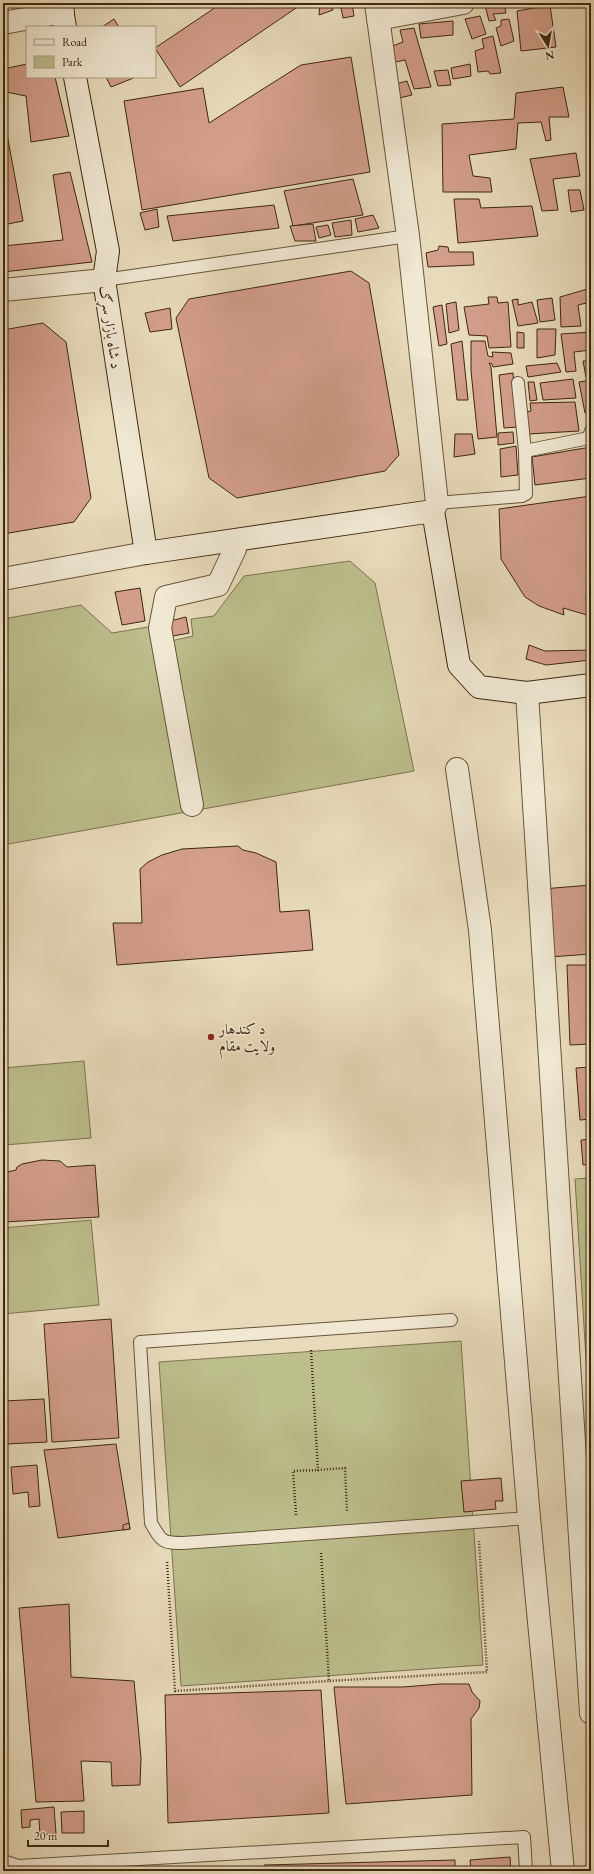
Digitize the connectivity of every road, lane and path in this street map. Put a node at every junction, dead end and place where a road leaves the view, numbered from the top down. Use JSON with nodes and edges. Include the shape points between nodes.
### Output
{"nodes":[{"id":1,"x":464,"y":3,"type":"edge"},
{"id":2,"x":377,"y":11,"type":"edge"},
{"id":3,"x":63,"y":14,"type":"edge"},
{"id":4,"x":3,"y":23,"type":"edge"},
{"id":5,"x":75,"y":78,"type":"edge"},
{"id":6,"x":408,"y":236,"type":"junction"},
{"id":7,"x":104,"y":280,"type":"junction"},
{"id":8,"x":3,"y":290,"type":"edge"},
{"id":9,"x":518,"y":384,"type":"dead end"},
{"id":10,"x":591,"y":431,"type":"edge"},
{"id":11,"x":525,"y":451,"type":"junction"},
{"id":12,"x":435,"y":507,"type":"junction"},
{"id":13,"x":235,"y":549,"type":"dead end"},
{"id":14,"x":146,"y":553,"type":"junction"},
{"id":15,"x":3,"y":579,"type":"edge"},
{"id":16,"x":591,"y":685,"type":"edge"},
{"id":17,"x":527,"y":693,"type":"junction"},
{"id":18,"x":457,"y":769,"type":"dead end"},
{"id":19,"x":192,"y":805,"type":"dead end"},
{"id":20,"x":451,"y":1320,"type":"dead end"},
{"id":21,"x":310,"y":1330,"type":"junction"},
{"id":22,"x":318,"y":1470,"type":"junction"},
{"id":23,"x":348,"y":1517,"type":"dead end"},
{"id":24,"x":530,"y":1518,"type":"junction"},
{"id":25,"x":296,"y":1520,"type":"dead end"},
{"id":26,"x":478,"y":1522,"type":"junction"},
{"id":27,"x":320,"y":1534,"type":"junction"},
{"id":28,"x":166,"y":1543,"type":"junction"},
{"id":29,"x":329,"y":1681,"type":"junction"},
{"id":30,"x":591,"y":1713,"type":"edge"},
{"id":31,"x":3,"y":1861,"type":"edge"},
{"id":32,"x":526,"y":1871,"type":"edge"},
{"id":33,"x":564,"y":1871,"type":"edge"}],
"edges":[{"from":1,"to":2,"type":"street"},
{"from":2,"to":6,"type":"street"},
{"from":3,"to":4,"type":"street"},
{"from":5,"to":7,"type":"street","name":"د شاه بازار سړګ","via":[[108,251]]},
{"from":6,"to":7,"type":"lane"},
{"from":6,"to":12,"type":"street"},
{"from":7,"to":8,"type":"street"},
{"from":7,"to":14,"type":"street","name":"د شاه بازار سړګ"},
{"from":9,"to":11,"type":"lane"},
{"from":10,"to":11,"type":"lane","via":[[589,437],[584,440]]},
{"from":11,"to":12,"type":"lane","via":[[526,494]]},
{"from":12,"to":14,"type":"street"},
{"from":12,"to":17,"type":"street","via":[[459,666],[479,687]]},
{"from":13,"to":19,"type":"street","via":[[218,585],[166,597],[160,628]]},
{"from":14,"to":15,"type":"street"},
{"from":16,"to":17,"type":"street"},
{"from":17,"to":30,"type":"street"},
{"from":18,"to":24,"type":"street","via":[[480,930]]},
{"from":20,"to":21,"type":"lane"},
{"from":21,"to":22,"type":"path"},
{"from":21,"to":28,"type":"lane","via":[[140,1342],[151,1523]]},
{"from":22,"to":23,"type":"path","via":[[344,1468]]},
{"from":22,"to":25,"type":"path","via":[[293,1471]]},
{"from":24,"to":26,"type":"lane"},
{"from":24,"to":33,"type":"street"},
{"from":26,"to":27,"type":"lane"},
{"from":26,"to":29,"type":"path","via":[[487,1672]]},
{"from":27,"to":28,"type":"lane"},
{"from":27,"to":29,"type":"path"},
{"from":28,"to":29,"type":"path","via":[[175,1690]]},
{"from":31,"to":32,"type":"lane","via":[[18,1866],[524,1837]]}]}
